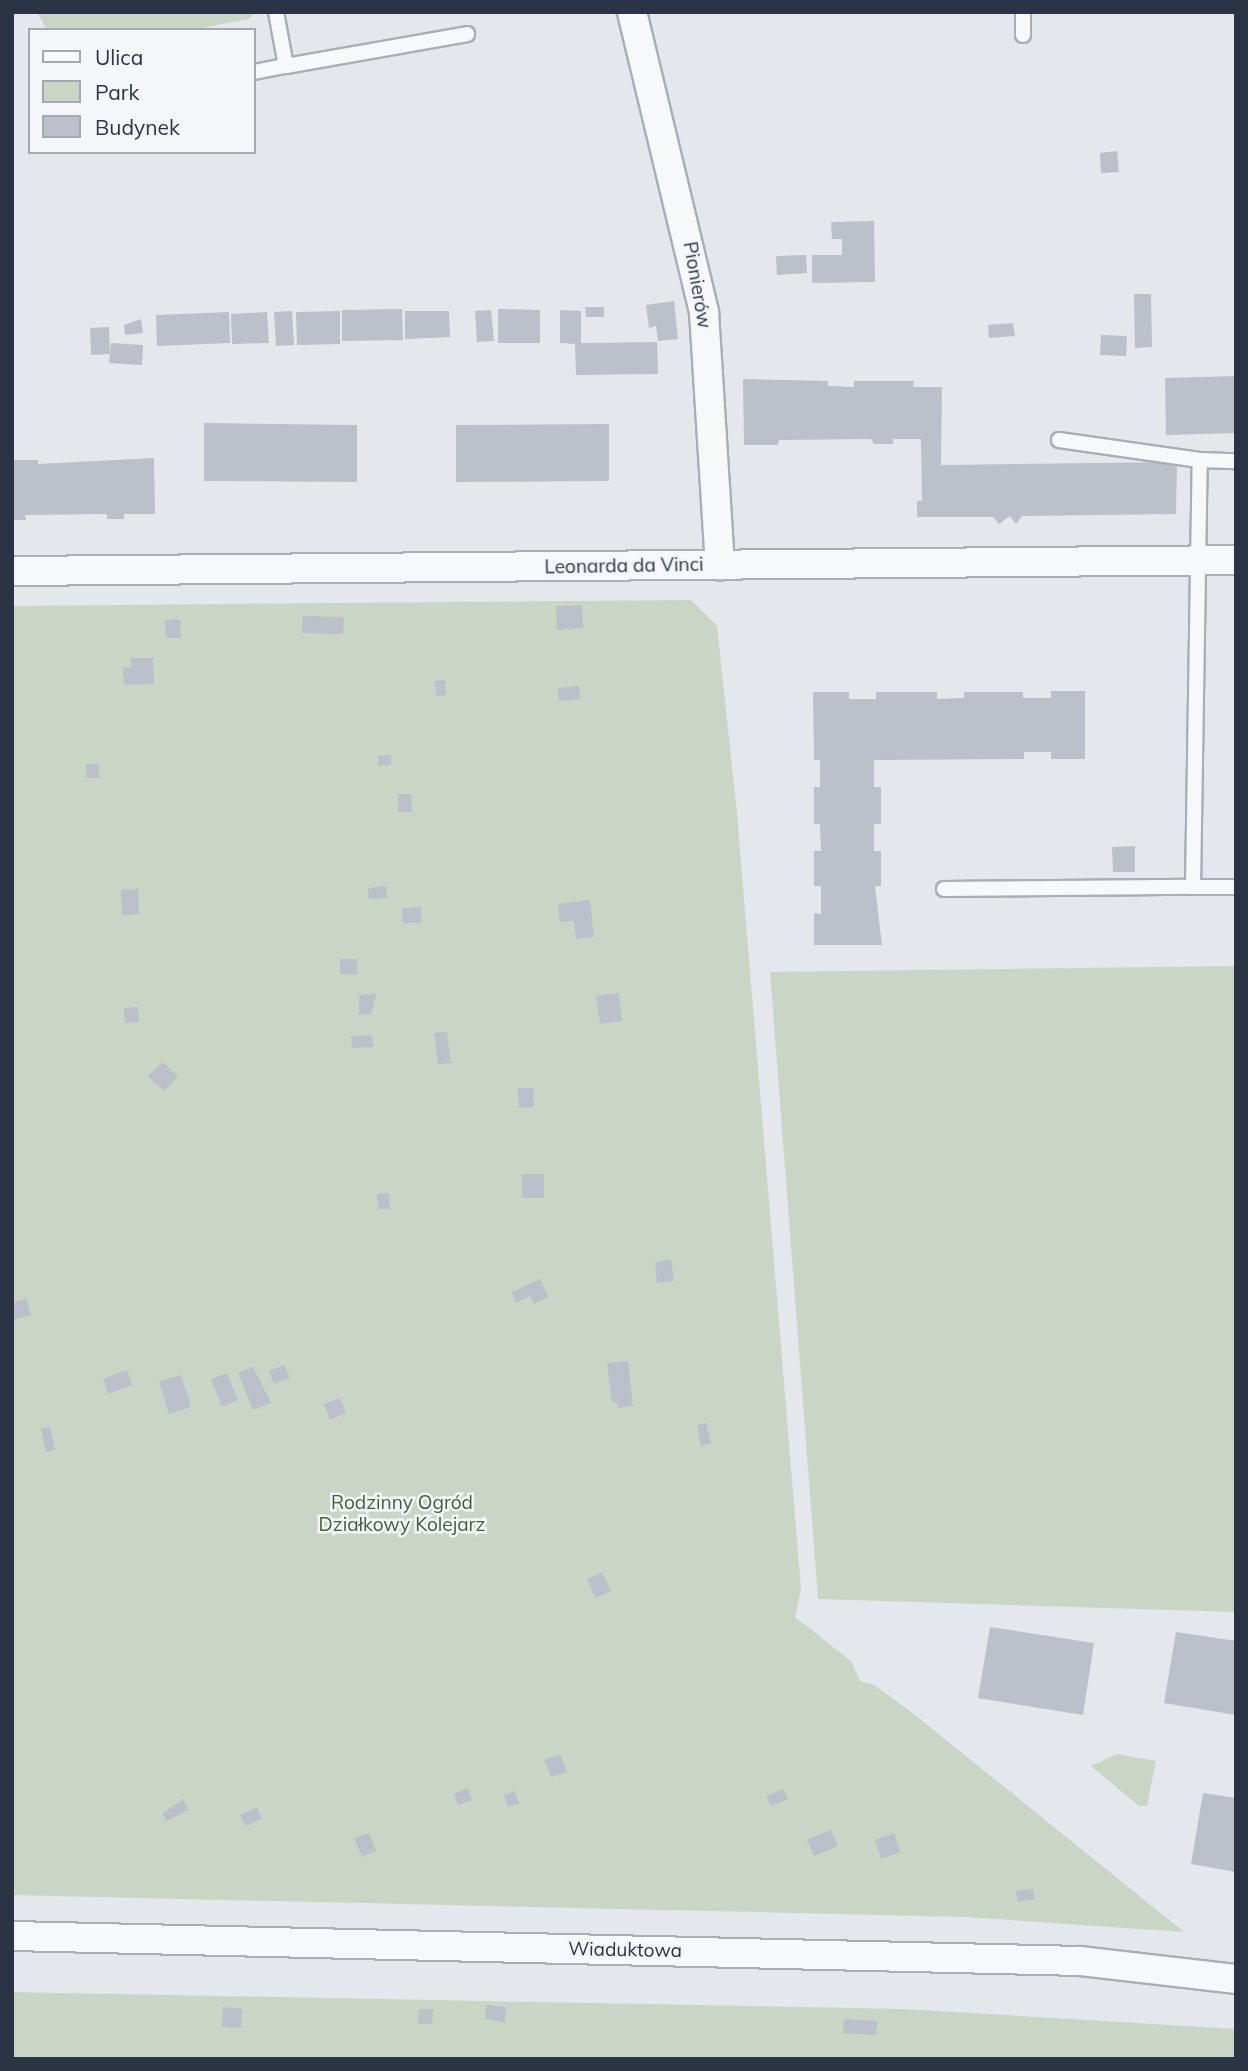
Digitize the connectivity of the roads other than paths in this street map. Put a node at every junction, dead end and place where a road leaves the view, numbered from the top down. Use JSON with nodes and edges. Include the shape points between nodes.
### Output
{"nodes":[{"id":1,"x":276,"y":12,"type":"edge"},
{"id":2,"x":632,"y":12,"type":"edge"},
{"id":3,"x":1023,"y":12,"type":"edge"},
{"id":4,"x":467,"y":34,"type":"dead end"},
{"id":5,"x":1023,"y":35,"type":"dead end"},
{"id":6,"x":286,"y":66,"type":"junction"},
{"id":7,"x":256,"y":72,"type":"edge"},
{"id":8,"x":1059,"y":440,"type":"dead end"},
{"id":9,"x":1200,"y":460,"type":"junction"},
{"id":10,"x":1236,"y":461,"type":"edge"},
{"id":11,"x":1201,"y":560,"type":"junction"},
{"id":12,"x":1236,"y":560,"type":"edge"},
{"id":13,"x":720,"y":565,"type":"junction"},
{"id":14,"x":12,"y":570,"type":"edge"},
{"id":15,"x":1193,"y":887,"type":"junction"},
{"id":16,"x":1236,"y":887,"type":"edge"},
{"id":17,"x":944,"y":889,"type":"dead end"},
{"id":18,"x":12,"y":1936,"type":"edge"},
{"id":19,"x":1236,"y":1979,"type":"edge"}],
"edges":[{"from":1,"to":6,"type":"lane"},
{"from":2,"to":13,"type":"street","name":"Pionierów","via":[[704,312]]},
{"from":3,"to":5,"type":"lane"},
{"from":4,"to":6,"type":"lane"},
{"from":6,"to":7,"type":"lane"},
{"from":8,"to":9,"type":"lane"},
{"from":9,"to":10,"type":"lane"},
{"from":9,"to":11,"type":"lane"},
{"from":11,"to":12,"type":"street","name":"Leonarda da Vinci"},
{"from":11,"to":13,"type":"street","name":"Leonarda da Vinci"},
{"from":11,"to":15,"type":"lane"},
{"from":13,"to":14,"type":"street","name":"Leonarda da Vinci"},
{"from":15,"to":16,"type":"lane"},
{"from":15,"to":17,"type":"lane"},
{"from":18,"to":19,"type":"street","name":"Wiaduktowa","via":[[1080,1961]]}]}
